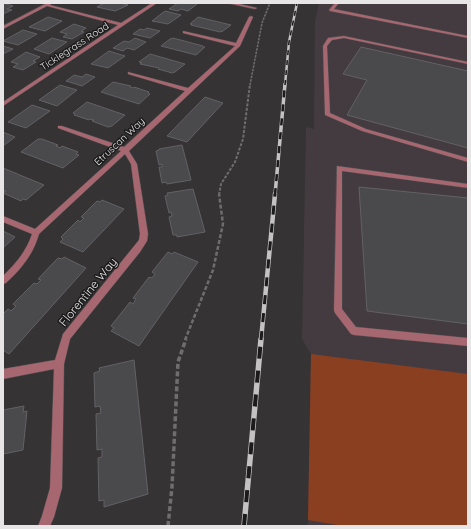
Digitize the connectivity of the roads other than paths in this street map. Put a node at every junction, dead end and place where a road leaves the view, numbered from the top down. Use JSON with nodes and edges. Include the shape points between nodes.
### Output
{"nodes":[{"id":1,"x":51,"y":3,"type":"edge"},
{"id":2,"x":155,"y":3,"type":"edge"},
{"id":3,"x":229,"y":3,"type":"edge"},
{"id":4,"x":337,"y":3,"type":"edge"},
{"id":5,"x":46,"y":5,"type":"junction"},
{"id":6,"x":256,"y":5,"type":"edge"},
{"id":7,"x":122,"y":25,"type":"junction"},
{"id":8,"x":3,"y":28,"type":"edge"},
{"id":9,"x":184,"y":32,"type":"dead end"},
{"id":10,"x":468,"y":37,"type":"edge"},
{"id":11,"x":238,"y":45,"type":"junction"},
{"id":12,"x":468,"y":63,"type":"edge"},
{"id":13,"x":130,"y":73,"type":"dead end"},
{"id":14,"x":188,"y":90,"type":"junction"},
{"id":15,"x":3,"y":104,"type":"edge"},
{"id":16,"x":60,"y":127,"type":"dead end"},
{"id":17,"x":124,"y":150,"type":"junction"},
{"id":18,"x":468,"y":160,"type":"edge"},
{"id":19,"x":468,"y":186,"type":"edge"},
{"id":20,"x":3,"y":219,"type":"edge"},
{"id":21,"x":36,"y":233,"type":"junction"},
{"id":22,"x":3,"y":281,"type":"edge"},
{"id":23,"x":468,"y":342,"type":"edge"},
{"id":24,"x":59,"y":364,"type":"junction"},
{"id":25,"x":3,"y":374,"type":"edge"},
{"id":26,"x":44,"y":526,"type":"edge"}],
"edges":[{"from":1,"to":5,"type":"street"},
{"from":2,"to":7,"type":"street","name":"Ticklegrass Road"},
{"from":3,"to":6,"type":"street"},
{"from":4,"to":10,"type":"street","via":[[331,10]]},
{"from":5,"to":7,"type":"street"},
{"from":5,"to":8,"type":"street"},
{"from":6,"to":11,"type":"street","name":"Etruscan Way"},
{"from":7,"to":15,"type":"street","name":"Ticklegrass Road"},
{"from":9,"to":11,"type":"street"},
{"from":11,"to":14,"type":"street","name":"Etruscan Way"},
{"from":12,"to":18,"type":"street","via":[[344,37],[330,39],[325,46],[327,114],[364,130]]},
{"from":13,"to":14,"type":"street"},
{"from":14,"to":17,"type":"street","name":"Etruscan Way"},
{"from":16,"to":17,"type":"street"},
{"from":17,"to":21,"type":"street","name":"Etruscan Way"},
{"from":17,"to":24,"type":"street","name":"Florentine Way","via":[[134,164],[143,241],[66,337]]},
{"from":19,"to":23,"type":"street","via":[[340,168],[338,310],[354,331]]},
{"from":20,"to":21,"type":"street"},
{"from":21,"to":22,"type":"street","name":"Etruscan Way","via":[[26,259]]},
{"from":24,"to":25,"type":"street"},
{"from":24,"to":26,"type":"street","name":"Florentine Way","via":[[56,488]]}]}
